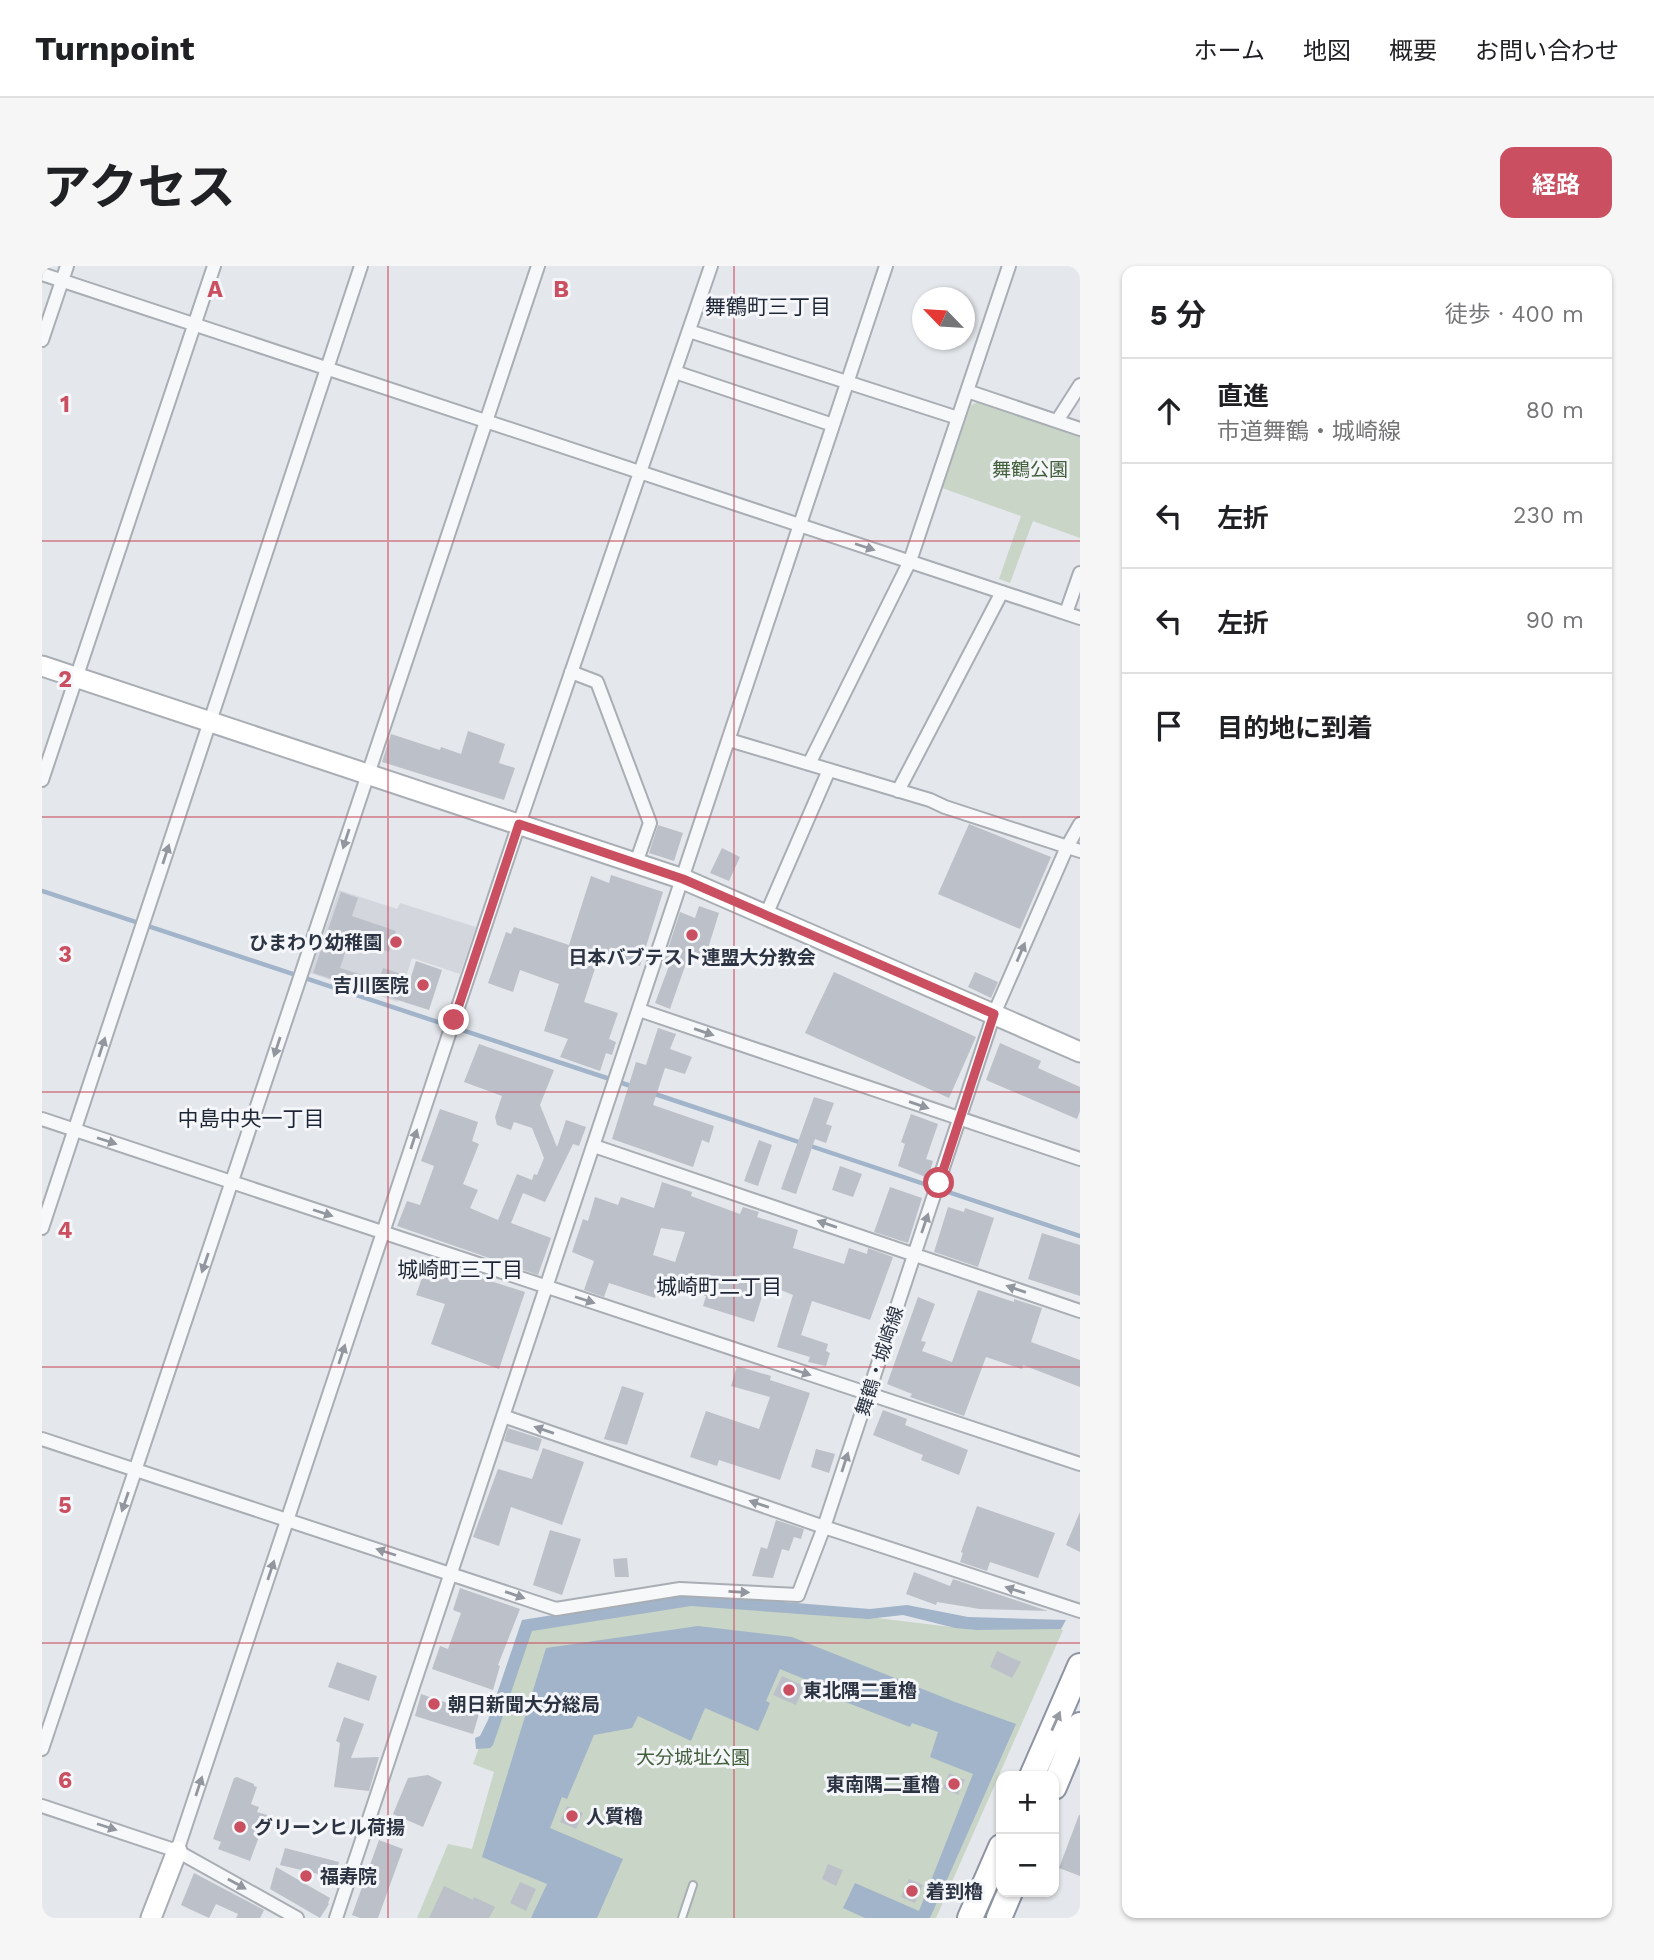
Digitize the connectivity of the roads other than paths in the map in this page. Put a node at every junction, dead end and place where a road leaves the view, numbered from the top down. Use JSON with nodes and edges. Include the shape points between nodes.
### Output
{"nodes":[{"id":1,"x":67,"y":266,"type":"edge"},
{"id":2,"x":214,"y":266,"type":"edge"},
{"id":3,"x":361,"y":266,"type":"edge"},
{"id":4,"x":538,"y":266,"type":"edge"},
{"id":5,"x":711,"y":266,"type":"edge"},
{"id":6,"x":886,"y":266,"type":"edge"},
{"id":7,"x":1009,"y":266,"type":"edge"},
{"id":8,"x":42,"y":274,"type":"edge"},
{"id":9,"x":62,"y":280,"type":"junction"},
{"id":10,"x":194,"y":324,"type":"junction"},
{"id":11,"x":688,"y":331,"type":"junction"},
{"id":12,"x":42,"y":340,"type":"edge"},
{"id":13,"x":327,"y":368,"type":"junction"},
{"id":14,"x":675,"y":372,"type":"junction"},
{"id":15,"x":848,"y":382,"type":"junction"},
{"id":16,"x":1080,"y":385,"type":"edge"},
{"id":17,"x":967,"y":391,"type":"junction"},
{"id":18,"x":958,"y":418,"type":"junction"},
{"id":19,"x":486,"y":421,"type":"junction"},
{"id":20,"x":1057,"y":421,"type":"junction"},
{"id":21,"x":833,"y":425,"type":"junction"},
{"id":22,"x":1080,"y":429,"type":"edge"},
{"id":23,"x":640,"y":472,"type":"junction"},
{"id":24,"x":800,"y":525,"type":"junction"},
{"id":25,"x":910,"y":561,"type":"junction"},
{"id":26,"x":1080,"y":573,"type":"edge"},
{"id":27,"x":1002,"y":592,"type":"junction"},
{"id":28,"x":1066,"y":613,"type":"junction"},
{"id":29,"x":1080,"y":618,"type":"edge"},
{"id":30,"x":42,"y":666,"type":"edge"},
{"id":31,"x":571,"y":672,"type":"junction"},
{"id":32,"x":76,"y":677,"type":"junction"},
{"id":33,"x":210,"y":722,"type":"junction"},
{"id":34,"x":729,"y":740,"type":"junction"},
{"id":35,"x":809,"y":764,"type":"junction"},
{"id":36,"x":829,"y":770,"type":"junction"},
{"id":37,"x":368,"y":774,"type":"junction"},
{"id":38,"x":42,"y":780,"type":"edge"},
{"id":39,"x":898,"y":791,"type":"junction"},
{"id":40,"x":519,"y":824,"type":"junction"},
{"id":41,"x":1080,"y":824,"type":"edge"},
{"id":42,"x":1067,"y":847,"type":"junction"},
{"id":43,"x":1080,"y":851,"type":"edge"},
{"id":44,"x":635,"y":863,"type":"junction"},
{"id":45,"x":683,"y":879,"type":"junction"},
{"id":46,"x":766,"y":915,"type":"junction"},
{"id":47,"x":639,"y":1010,"type":"junction"},
{"id":48,"x":994,"y":1014,"type":"junction"},
{"id":49,"x":1080,"y":1052,"type":"edge"},
{"id":50,"x":42,"y":1119,"type":"edge"},
{"id":51,"x":960,"y":1119,"type":"junction"},
{"id":52,"x":74,"y":1130,"type":"junction"},
{"id":53,"x":594,"y":1146,"type":"junction"},
{"id":54,"x":1080,"y":1159,"type":"edge"},
{"id":55,"x":232,"y":1182,"type":"junction"},
{"id":56,"x":42,"y":1228,"type":"edge"},
{"id":57,"x":383,"y":1233,"type":"junction"},
{"id":58,"x":915,"y":1254,"type":"junction"},
{"id":59,"x":547,"y":1287,"type":"junction"},
{"id":60,"x":1080,"y":1311,"type":"edge"},
{"id":61,"x":868,"y":1394,"type":"junction"},
{"id":62,"x":503,"y":1416,"type":"junction"},
{"id":63,"x":42,"y":1439,"type":"edge"},
{"id":64,"x":1080,"y":1464,"type":"edge"},
{"id":65,"x":135,"y":1470,"type":"junction"},
{"id":66,"x":287,"y":1520,"type":"junction"},
{"id":67,"x":824,"y":1527,"type":"junction"},
{"id":68,"x":451,"y":1574,"type":"junction"},
{"id":69,"x":1080,"y":1611,"type":"edge"},
{"id":70,"x":1080,"y":1666,"type":"edge"},
{"id":71,"x":1080,"y":1725,"type":"edge"},
{"id":72,"x":42,"y":1749,"type":"edge"},
{"id":73,"x":1034,"y":1771,"type":"edge"},
{"id":74,"x":1059,"y":1775,"type":"edge"},
{"id":75,"x":42,"y":1806,"type":"edge"},
{"id":76,"x":177,"y":1851,"type":"junction"},
{"id":77,"x":996,"y":1859,"type":"edge"},
{"id":78,"x":693,"y":1885,"type":"dead end"},
{"id":79,"x":1008,"y":1897,"type":"edge"},
{"id":80,"x":973,"y":1912,"type":"edge"},
{"id":81,"x":1002,"y":1917,"type":"edge"},
{"id":82,"x":151,"y":1918,"type":"edge"},
{"id":83,"x":297,"y":1918,"type":"edge"},
{"id":84,"x":336,"y":1918,"type":"edge"},
{"id":85,"x":682,"y":1918,"type":"edge"}],
"edges":[{"from":1,"to":9,"type":"street"},
{"from":2,"to":10,"type":"street"},
{"from":3,"to":13,"type":"street"},
{"from":4,"to":19,"type":"street"},
{"from":5,"to":11,"type":"street"},
{"from":6,"to":15,"type":"street"},
{"from":7,"to":17,"type":"street"},
{"from":8,"to":9,"type":"street"},
{"from":9,"to":10,"type":"street"},
{"from":9,"to":12,"type":"street"},
{"from":10,"to":13,"type":"street"},
{"from":10,"to":32,"type":"street"},
{"from":11,"to":14,"type":"street"},
{"from":11,"to":15,"type":"street"},
{"from":13,"to":19,"type":"street"},
{"from":13,"to":33,"type":"street"},
{"from":14,"to":21,"type":"street"},
{"from":14,"to":23,"type":"street"},
{"from":15,"to":18,"type":"street"},
{"from":15,"to":21,"type":"street"},
{"from":16,"to":20,"type":"street"},
{"from":17,"to":18,"type":"street"},
{"from":17,"to":20,"type":"street"},
{"from":18,"to":25,"type":"street"},
{"from":19,"to":23,"type":"street"},
{"from":19,"to":37,"type":"street"},
{"from":20,"to":22,"type":"street"},
{"from":21,"to":24,"type":"street"},
{"from":23,"to":24,"type":"street"},
{"from":23,"to":31,"type":"street"},
{"from":24,"to":25,"type":"street","one_way":true},
{"from":24,"to":34,"type":"street"},
{"from":25,"to":27,"type":"street"},
{"from":25,"to":35,"type":"street"},
{"from":26,"to":28,"type":"street"},
{"from":27,"to":28,"type":"street"},
{"from":27,"to":39,"type":"street"},
{"from":28,"to":29,"type":"street"},
{"from":30,"to":32,"type":"street"},
{"from":31,"to":40,"type":"street"},
{"from":31,"to":44,"type":"street","via":[[597,682],[650,823]]},
{"from":32,"to":33,"type":"street"},
{"from":32,"to":38,"type":"street"},
{"from":33,"to":37,"type":"street"},
{"from":52,"to":33,"type":"street","one_way":true},
{"from":34,"to":35,"type":"street"},
{"from":34,"to":45,"type":"street"},
{"from":35,"to":36,"type":"street"},
{"from":36,"to":39,"type":"street"},
{"from":36,"to":46,"type":"street"},
{"from":37,"to":40,"type":"street"},
{"from":37,"to":55,"type":"street","one_way":true},
{"from":39,"to":42,"type":"street"},
{"from":40,"to":44,"type":"street"},
{"from":57,"to":40,"type":"street","one_way":true},
{"from":41,"to":42,"type":"street"},
{"from":42,"to":43,"type":"street"},
{"from":48,"to":42,"type":"street","one_way":true},
{"from":44,"to":45,"type":"street"},
{"from":45,"to":46,"type":"street"},
{"from":45,"to":47,"type":"street"},
{"from":46,"to":48,"type":"street"},
{"from":47,"to":51,"type":"street","one_way":true},
{"from":47,"to":53,"type":"street"},
{"from":48,"to":49,"type":"street"},
{"from":48,"to":51,"type":"street","name":"舞鶴・城崎線"},
{"from":50,"to":52,"type":"street"},
{"from":51,"to":54,"type":"street"},
{"from":58,"to":51,"type":"street","name":"舞鶴・城崎線","one_way":true},
{"from":52,"to":55,"type":"street","one_way":true},
{"from":52,"to":56,"type":"street"},
{"from":58,"to":53,"type":"street","one_way":true},
{"from":53,"to":59,"type":"street"},
{"from":55,"to":57,"type":"street","one_way":true},
{"from":55,"to":65,"type":"street","one_way":true},
{"from":57,"to":59,"type":"street"},
{"from":66,"to":57,"type":"street","one_way":true},
{"from":60,"to":58,"type":"street","one_way":true},
{"from":58,"to":61,"type":"street","name":"舞鶴・城崎線"},
{"from":59,"to":61,"type":"street","one_way":true},
{"from":59,"to":62,"type":"street"},
{"from":61,"to":64,"type":"street"},
{"from":67,"to":61,"type":"street","name":"舞鶴・城崎線","one_way":true},
{"from":67,"to":62,"type":"street","one_way":true},
{"from":62,"to":68,"type":"street"},
{"from":63,"to":65,"type":"street"},
{"from":65,"to":66,"type":"street"},
{"from":65,"to":72,"type":"street","one_way":true},
{"from":68,"to":66,"type":"street","one_way":true},
{"from":76,"to":66,"type":"street","one_way":true},
{"from":68,"to":67,"type":"street","name":"舞鶴・城崎線","one_way":true,"via":[[556,1609],[680,1589],[798,1595]]},
{"from":69,"to":67,"type":"street","one_way":true},
{"from":68,"to":84,"type":"street"},
{"from":73,"to":70,"type":"highway","one_way":true},
{"from":71,"to":74,"type":"highway"},
{"from":75,"to":76,"type":"street","one_way":true},
{"from":76,"to":82,"type":"street"},
{"from":76,"to":83,"type":"street","one_way":true},
{"from":77,"to":80,"type":"highway"},
{"from":78,"to":85,"type":"lane"},
{"from":79,"to":81,"type":"highway"},
{"from":80,"to":81,"type":"street"}]}
